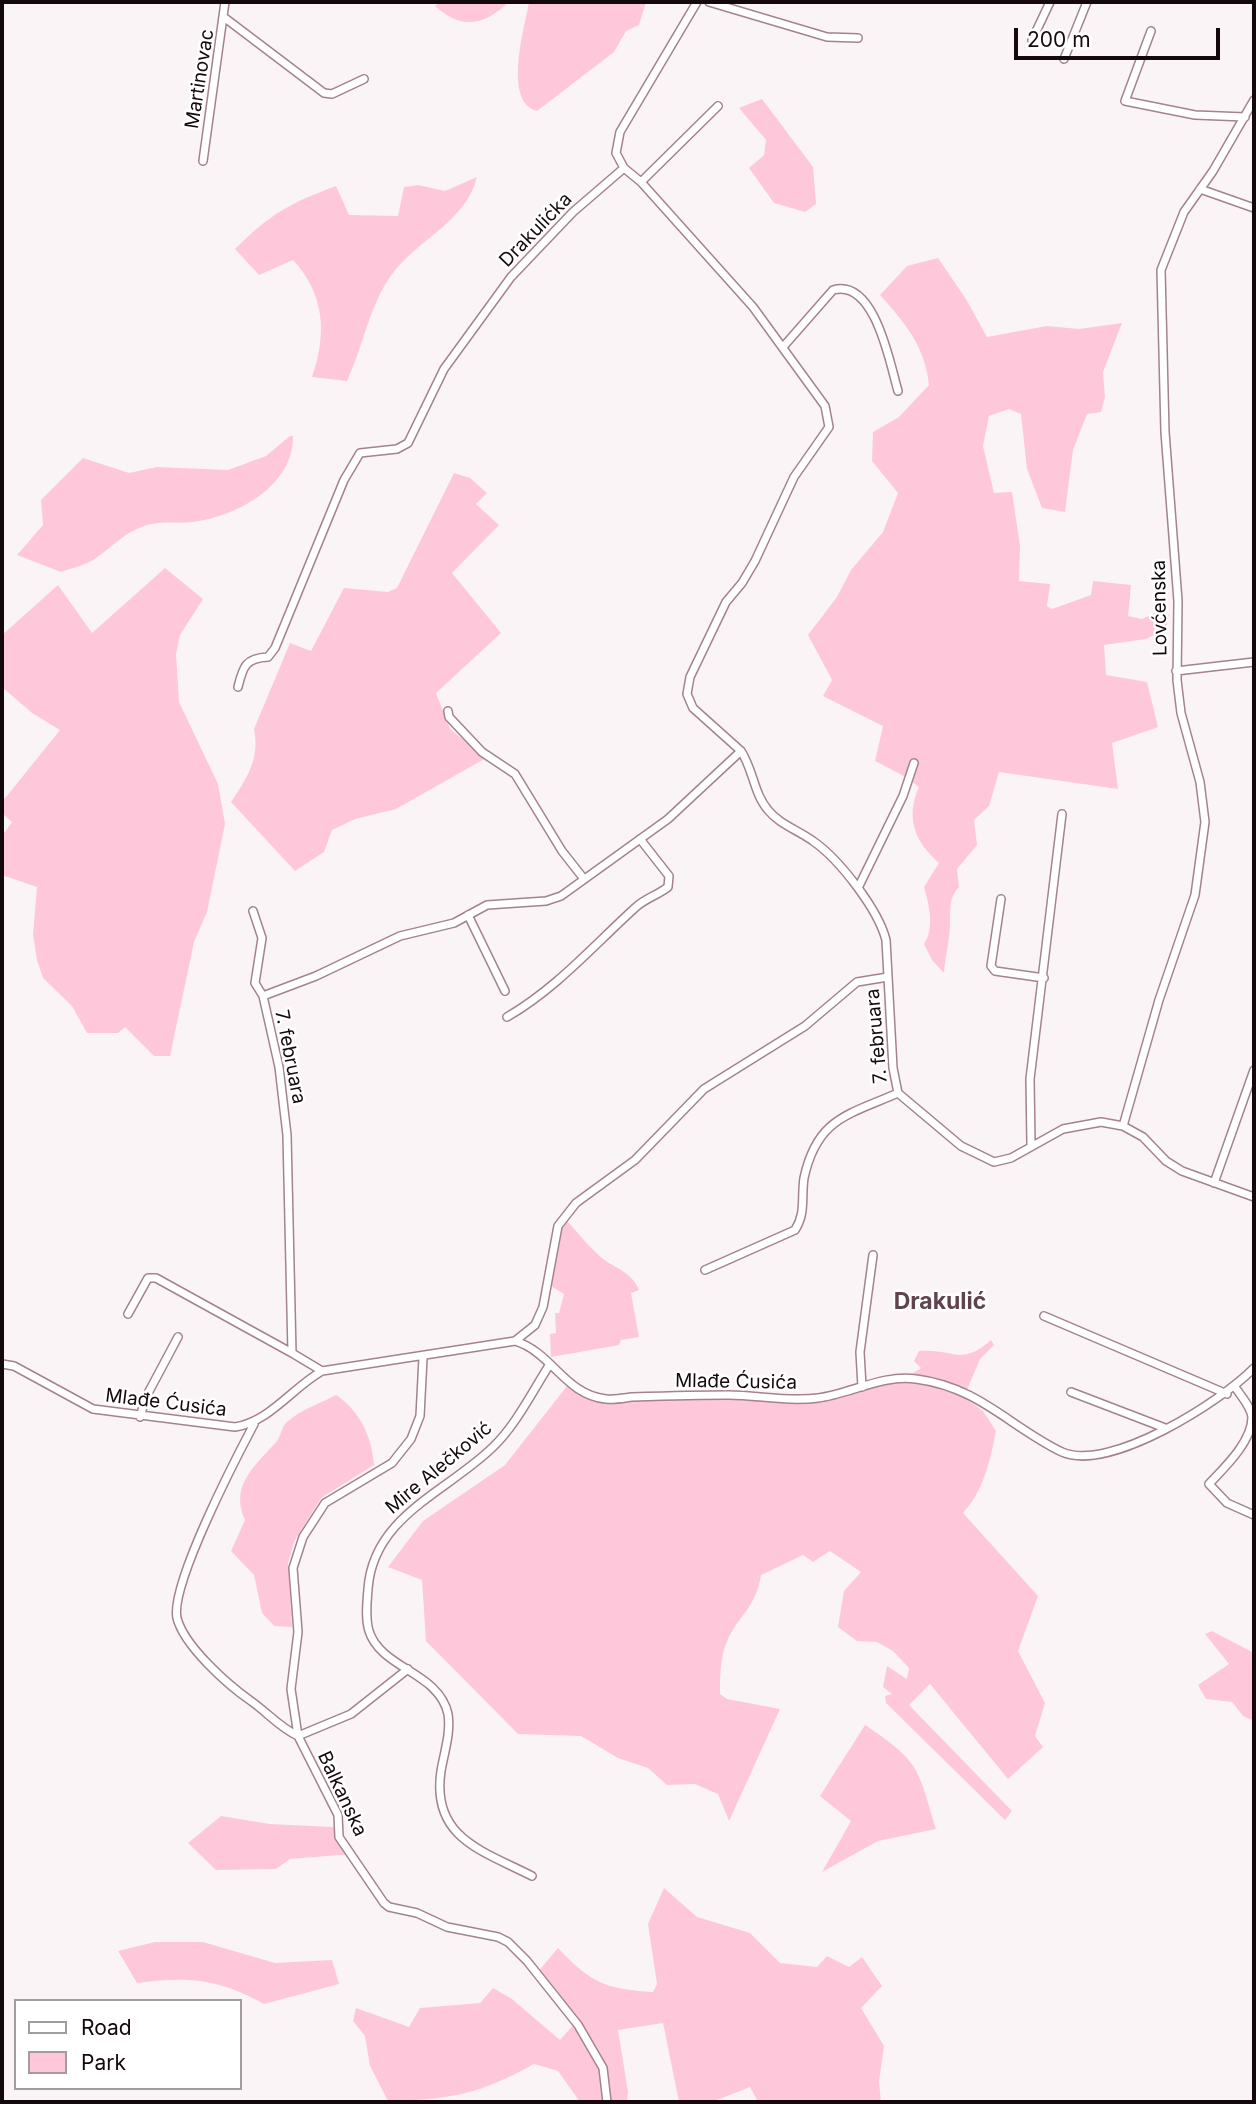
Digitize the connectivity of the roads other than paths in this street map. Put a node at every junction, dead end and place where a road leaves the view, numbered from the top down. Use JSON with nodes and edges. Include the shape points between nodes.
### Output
{"nodes":[{"id":1,"x":225,"y":2,"type":"edge"},
{"id":2,"x":697,"y":2,"type":"edge"},
{"id":3,"x":709,"y":2,"type":"edge"},
{"id":4,"x":1050,"y":2,"type":"edge"},
{"id":5,"x":1087,"y":2,"type":"edge"},
{"id":6,"x":225,"y":18,"type":"junction"},
{"id":7,"x":1152,"y":31,"type":"dead end"},
{"id":8,"x":858,"y":38,"type":"dead end"},
{"id":9,"x":1032,"y":40,"type":"dead end"},
{"id":10,"x":1064,"y":59,"type":"dead end"},
{"id":11,"x":364,"y":79,"type":"dead end"},
{"id":12,"x":1254,"y":100,"type":"edge"},
{"id":13,"x":718,"y":106,"type":"dead end"},
{"id":14,"x":1245,"y":117,"type":"junction"},
{"id":15,"x":203,"y":160,"type":"dead end"},
{"id":16,"x":624,"y":168,"type":"junction"},
{"id":17,"x":641,"y":182,"type":"junction"},
{"id":18,"x":1200,"y":189,"type":"junction"},
{"id":19,"x":1254,"y":208,"type":"edge"},
{"id":20,"x":783,"y":347,"type":"junction"},
{"id":21,"x":898,"y":391,"type":"dead end"},
{"id":22,"x":1254,"y":662,"type":"edge"},
{"id":23,"x":1177,"y":671,"type":"junction"},
{"id":24,"x":238,"y":687,"type":"dead end"},
{"id":25,"x":448,"y":711,"type":"dead end"},
{"id":26,"x":741,"y":751,"type":"junction"},
{"id":27,"x":914,"y":763,"type":"dead end"},
{"id":28,"x":1062,"y":814,"type":"dead end"},
{"id":29,"x":640,"y":839,"type":"junction"},
{"id":30,"x":584,"y":879,"type":"junction"},
{"id":31,"x":858,"y":888,"type":"junction"},
{"id":32,"x":1001,"y":899,"type":"dead end"},
{"id":33,"x":253,"y":911,"type":"dead end"},
{"id":34,"x":468,"y":915,"type":"junction"},
{"id":35,"x":888,"y":977,"type":"junction"},
{"id":36,"x":1044,"y":978,"type":"junction"},
{"id":37,"x":505,"y":991,"type":"dead end"},
{"id":38,"x":263,"y":996,"type":"junction"},
{"id":39,"x":507,"y":1017,"type":"dead end"},
{"id":40,"x":1254,"y":1070,"type":"edge"},
{"id":41,"x":898,"y":1093,"type":"junction"},
{"id":42,"x":1123,"y":1126,"type":"junction"},
{"id":43,"x":1031,"y":1144,"type":"junction"},
{"id":44,"x":1214,"y":1183,"type":"junction"},
{"id":45,"x":1254,"y":1197,"type":"edge"},
{"id":46,"x":873,"y":1255,"type":"dead end"},
{"id":47,"x":705,"y":1270,"type":"dead end"},
{"id":48,"x":128,"y":1314,"type":"dead end"},
{"id":49,"x":1044,"y":1316,"type":"dead end"},
{"id":50,"x":524,"y":1334,"type":"junction"},
{"id":51,"x":178,"y":1336,"type":"dead end"},
{"id":52,"x":514,"y":1341,"type":"junction"},
{"id":53,"x":526,"y":1344,"type":"junction"},
{"id":54,"x":292,"y":1353,"type":"junction"},
{"id":55,"x":423,"y":1357,"type":"junction"},
{"id":56,"x":550,"y":1364,"type":"junction"},
{"id":57,"x":2,"y":1365,"type":"edge"},
{"id":58,"x":1254,"y":1368,"type":"edge"},
{"id":59,"x":322,"y":1371,"type":"junction"},
{"id":60,"x":862,"y":1387,"type":"junction"},
{"id":61,"x":1235,"y":1387,"type":"junction"},
{"id":62,"x":1071,"y":1392,"type":"dead end"},
{"id":63,"x":1227,"y":1394,"type":"junction"},
{"id":64,"x":140,"y":1417,"type":"junction"},
{"id":65,"x":254,"y":1424,"type":"junction"},
{"id":66,"x":1165,"y":1428,"type":"junction"},
{"id":67,"x":1254,"y":1516,"type":"edge"},
{"id":68,"x":408,"y":1670,"type":"junction"},
{"id":69,"x":299,"y":1736,"type":"junction"},
{"id":70,"x":532,"y":1877,"type":"dead end"},
{"id":71,"x":607,"y":2102,"type":"edge"}],
"edges":[{"from":1,"to":6,"type":"street","name":"Martinovac"},
{"from":2,"to":16,"type":"street","via":[[620,132],[616,153]]},
{"from":3,"to":8,"type":"street","via":[[827,37]]},
{"from":4,"to":9,"type":"street"},
{"from":5,"to":10,"type":"street"},
{"from":6,"to":11,"type":"street","via":[[327,95]]},
{"from":6,"to":15,"type":"street","name":"Martinovac"},
{"from":7,"to":14,"type":"street","via":[[1125,102],[1195,115]]},
{"from":12,"to":14,"type":"street","name":"Lovćenska"},
{"from":13,"to":17,"type":"street"},
{"from":14,"to":18,"type":"street","name":"Lovćenska"},
{"from":16,"to":17,"type":"street"},
{"from":16,"to":24,"type":"street","name":"Drakulićka","via":[[573,212],[512,277],[444,369],[408,443],[397,449],[360,453],[344,480],[275,648],[268,657],[250,659],[243,666]]},
{"from":17,"to":20,"type":"street"},
{"from":18,"to":19,"type":"street"},
{"from":18,"to":23,"type":"street","name":"Lovćenska","via":[[1175,233],[1160,284],[1178,601]]},
{"from":20,"to":21,"type":"street","via":[[833,290],[843,288],[855,293],[876,316]]},
{"from":20,"to":26,"type":"street","via":[[825,406],[830,428],[794,477],[755,561],[726,602],[690,677],[687,694],[694,708]]},
{"from":22,"to":23,"type":"street"},
{"from":23,"to":42,"type":"street","name":"Lovćenska","via":[[1181,713],[1200,782],[1205,822],[1195,895]]},
{"from":25,"to":30,"type":"street","via":[[449,718],[478,748],[515,774]]},
{"from":26,"to":29,"type":"street","name":"7. februara","via":[[702,790]]},
{"from":26,"to":31,"type":"street","name":"7. februara","via":[[752,766],[768,810],[815,842]]},
{"from":27,"to":31,"type":"street"},
{"from":28,"to":36,"type":"street"},
{"from":29,"to":30,"type":"street","name":"7. februara"},
{"from":29,"to":39,"type":"street","via":[[669,876],[668,887],[638,905],[568,972]]},
{"from":30,"to":34,"type":"street","name":"7. februara","via":[[554,899],[494,903]]},
{"from":31,"to":35,"type":"street","name":"7. februara","via":[[882,923]]},
{"from":32,"to":36,"type":"street","via":[[991,966],[995,971]]},
{"from":33,"to":38,"type":"street","via":[[262,944],[255,983]]},
{"from":34,"to":37,"type":"street"},
{"from":34,"to":38,"type":"street","name":"7. februara","via":[[440,928],[400,936]]},
{"from":35,"to":41,"type":"street","name":"7. februara"},
{"from":35,"to":50,"type":"street","name":"7. februara","via":[[857,982],[805,1026],[704,1089],[635,1160],[576,1203],[558,1226],[543,1307]]},
{"from":36,"to":43,"type":"street","via":[[1030,1079]]},
{"from":38,"to":54,"type":"street","name":"7. februara","via":[[279,1067],[287,1135]]},
{"from":40,"to":44,"type":"street"},
{"from":41,"to":43,"type":"street","name":"7. februara","via":[[980,1157],[994,1162],[1011,1158]]},
{"from":41,"to":47,"type":"street","name":"7. februara","via":[[833,1122],[820,1134],[804,1179],[802,1219],[794,1230]]},
{"from":42,"to":43,"type":"street","name":"7. februara","via":[[1101,1122],[1063,1129]]},
{"from":42,"to":44,"type":"street","via":[[1143,1137],[1166,1161]]},
{"from":44,"to":45,"type":"street"},
{"from":46,"to":60,"type":"street","via":[[860,1352]]},
{"from":48,"to":54,"type":"street","via":[[148,1278],[156,1278]]},
{"from":49,"to":63,"type":"street"},
{"from":50,"to":52,"type":"street","name":"7. februara"},
{"from":50,"to":53,"type":"street"},
{"from":51,"to":64,"type":"street"},
{"from":52,"to":53,"type":"street","name":"Mlađe Ćusića"},
{"from":52,"to":55,"type":"street","name":"Mlađe Ćusića"},
{"from":53,"to":56,"type":"street","name":"Mlađe Ćusića"},
{"from":54,"to":59,"type":"street"},
{"from":55,"to":59,"type":"street","name":"Mlađe Ćusića"},
{"from":55,"to":69,"type":"street","name":"Balkanska","via":[[420,1416],[411,1439],[386,1467],[329,1499],[303,1537],[295,1558],[298,1632],[291,1689]]},
{"from":56,"to":60,"type":"street","name":"Mlađe Ćusića","via":[[577,1390],[607,1399],[731,1395],[793,1401]]},
{"from":56,"to":68,"type":"street","name":"Mire Alečković","via":[[501,1439],[403,1517],[378,1548],[369,1576],[368,1628],[377,1646]]},
{"from":57,"to":64,"type":"street","name":"Mlađe Ćusića","via":[[23,1371],[80,1404]]},
{"from":58,"to":61,"type":"street","name":"Mlađe Ćusića"},
{"from":59,"to":65,"type":"street","name":"Mlađe Ćusića"},
{"from":60,"to":66,"type":"street","name":"Mlađe Ćusića","via":[[900,1378],[953,1389],[981,1399],[1064,1453],[1088,1457]]},
{"from":61,"to":63,"type":"street","name":"Mlađe Ćusića"},
{"from":61,"to":67,"type":"street","via":[[1249,1409],[1251,1422],[1228,1464],[1209,1484],[1227,1503]]},
{"from":62,"to":66,"type":"street"},
{"from":63,"to":66,"type":"street","name":"Mlađe Ćusića"},
{"from":64,"to":65,"type":"street","name":"Mlađe Ćusića","via":[[225,1427]]},
{"from":65,"to":69,"type":"street","name":"Mlađe Ćusića","via":[[197,1538],[176,1615],[195,1648],[223,1679],[279,1726]]},
{"from":68,"to":69,"type":"street","via":[[351,1714]]},
{"from":68,"to":70,"type":"street","name":"Mire Alečković","via":[[437,1693],[447,1713],[449,1733],[440,1792],[447,1823],[479,1849]]},
{"from":69,"to":71,"type":"street","name":"Balkanska","via":[[338,1815],[340,1837],[384,1902],[447,1927],[508,1942],[568,2009],[603,2067]]}]}
